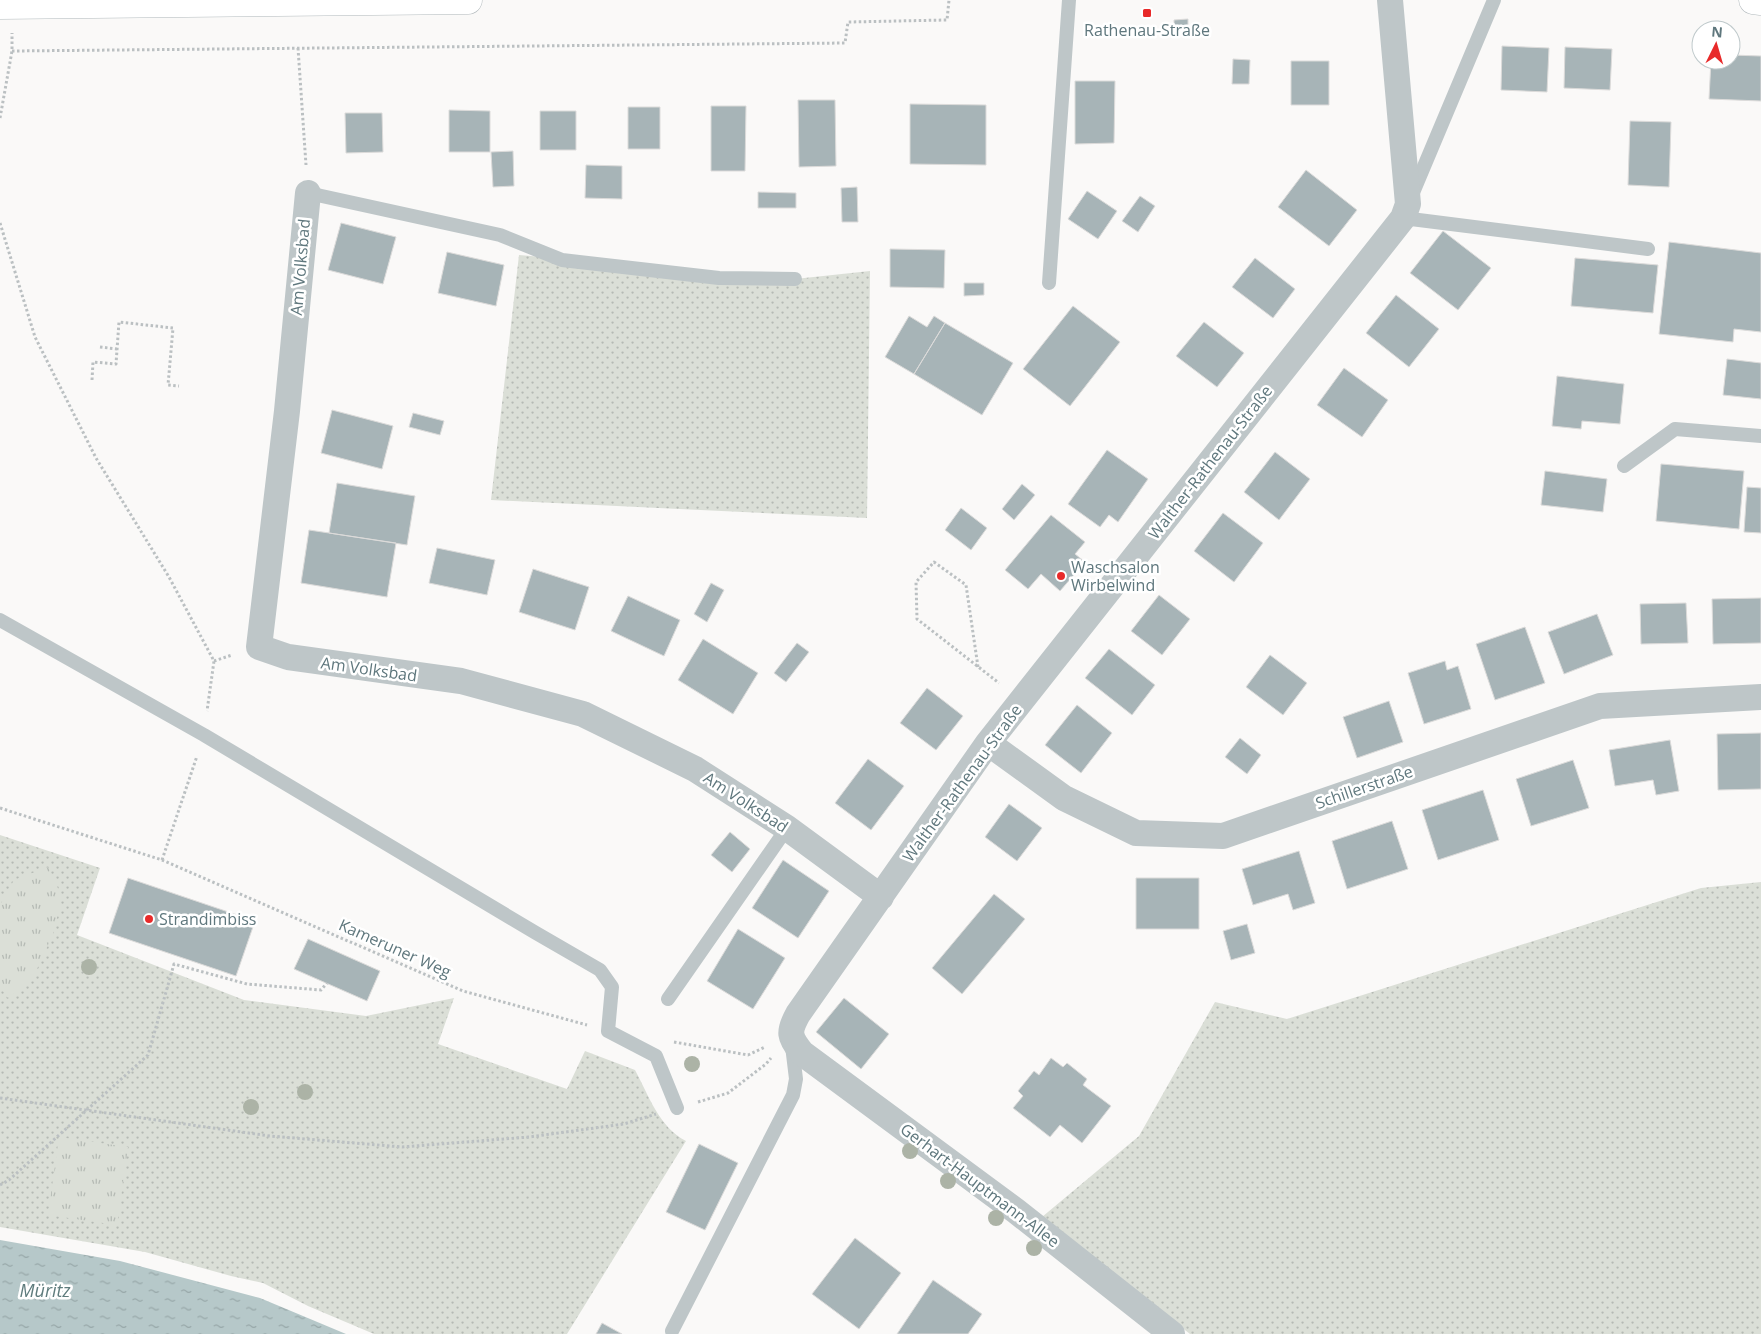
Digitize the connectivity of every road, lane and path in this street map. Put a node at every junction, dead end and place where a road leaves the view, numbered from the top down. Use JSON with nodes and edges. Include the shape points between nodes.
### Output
{"nodes":[{"id":1,"x":468,"y":0,"type":"edge"},
{"id":2,"x":949,"y":0,"type":"edge"},
{"id":3,"x":1069,"y":0,"type":"edge"},
{"id":4,"x":1390,"y":0,"type":"edge"},
{"id":5,"x":1494,"y":0,"type":"edge"},
{"id":6,"x":1753,"y":0,"type":"edge"},
{"id":7,"x":1761,"y":0,"type":"edge"},
{"id":8,"x":5,"y":5,"type":"edge"},
{"id":9,"x":298,"y":48,"type":"junction"},
{"id":10,"x":12,"y":51,"type":"junction"},
{"id":11,"x":0,"y":118,"type":"edge"},
{"id":12,"x":308,"y":193,"type":"junction"},
{"id":13,"x":1406,"y":211,"type":"junction"},
{"id":14,"x":0,"y":223,"type":"edge"},
{"id":15,"x":1648,"y":249,"type":"dead end"},
{"id":16,"x":795,"y":279,"type":"dead end"},
{"id":17,"x":1049,"y":283,"type":"dead end"},
{"id":18,"x":100,"y":347,"type":"dead end"},
{"id":19,"x":117,"y":349,"type":"junction"},
{"id":20,"x":92,"y":380,"type":"dead end"},
{"id":21,"x":179,"y":386,"type":"dead end"},
{"id":22,"x":1761,"y":436,"type":"edge"},
{"id":23,"x":1624,"y":466,"type":"dead end"},
{"id":24,"x":0,"y":620,"type":"edge"},
{"id":25,"x":978,"y":667,"type":"junction"},
{"id":26,"x":1761,"y":697,"type":"edge"},
{"id":27,"x":1022,"y":700,"type":"junction"},
{"id":28,"x":204,"y":735,"type":"junction"},
{"id":29,"x":988,"y":743,"type":"junction"},
{"id":30,"x":0,"y":808,"type":"edge"},
{"id":31,"x":787,"y":828,"type":"junction"},
{"id":32,"x":162,"y":860,"type":"junction"},
{"id":33,"x":881,"y":897,"type":"junction"},
{"id":34,"x":327,"y":983,"type":"dead end"},
{"id":35,"x":668,"y":999,"type":"dead end"},
{"id":36,"x":608,"y":1031,"type":"junction"},
{"id":37,"x":790,"y":1035,"type":"junction"},
{"id":38,"x":673,"y":1042,"type":"dead end"},
{"id":39,"x":0,"y":1098,"type":"edge"},
{"id":40,"x":677,"y":1108,"type":"junction"},
{"id":41,"x":88,"y":1109,"type":"junction"},
{"id":42,"x":0,"y":1185,"type":"edge"},
{"id":43,"x":672,"y":1331,"type":"dead end"},
{"id":44,"x":1172,"y":1334,"type":"edge"}],
"edges":[{"from":1,"to":8,"type":"main road"},
{"from":2,"to":9,"type":"path","via":[[947,20],[848,22],[844,43]]},
{"from":3,"to":17,"type":"lane"},
{"from":4,"to":13,"type":"street"},
{"from":5,"to":13,"type":"lane"},
{"from":6,"to":7,"type":"main road"},
{"from":8,"to":10,"type":"path"},
{"from":9,"to":10,"type":"path"},
{"from":9,"to":12,"type":"path"},
{"from":10,"to":11,"type":"path"},
{"from":12,"to":16,"type":"lane","via":[[500,235],[562,260],[719,278]]},
{"from":12,"to":31,"type":"street","name":"Am Volksbad","via":[[287,411],[258,647],[288,658],[461,681],[583,714],[695,769]]},
{"from":13,"to":15,"type":"lane"},
{"from":13,"to":27,"type":"street","name":"Walther-Rathenau-Straße"},
{"from":14,"to":28,"type":"path","via":[[35,337],[96,458],[169,576],[214,661]]},
{"from":18,"to":19,"type":"path"},
{"from":19,"to":20,"type":"path","via":[[116,364],[94,362]]},
{"from":19,"to":21,"type":"path","via":[[119,322],[173,328],[168,384]]},
{"from":22,"to":23,"type":"lane","via":[[1675,429]]},
{"from":24,"to":28,"type":"lane"},
{"from":25,"to":25,"type":"path","via":[[917,619],[916,582],[934,562],[966,585]]},
{"from":25,"to":27,"type":"path"},
{"from":26,"to":29,"type":"street","name":"Schillerstraße","via":[[1600,706],[1223,836],[1136,834],[1064,798]]},
{"from":27,"to":29,"type":"street","name":"Walther-Rathenau-Straße"},
{"from":28,"to":32,"type":"path"},
{"from":28,"to":36,"type":"lane","via":[[600,970],[612,987]]},
{"from":29,"to":33,"type":"street","name":"Walther-Rathenau-Straße"},
{"from":30,"to":32,"type":"path","name":"Kameruner Weg"},
{"from":31,"to":33,"type":"street","name":"Am Volksbad"},
{"from":31,"to":35,"type":"lane"},
{"from":32,"to":36,"type":"path","name":"Kameruner Weg","via":[[463,991]]},
{"from":33,"to":37,"type":"street","name":"Walther-Rathenau-Straße","via":[[798,1014]]},
{"from":34,"to":41,"type":"path","via":[[321,990],[247,984],[174,964],[148,1055]]},
{"from":36,"to":40,"type":"lane","via":[[656,1056]]},
{"from":37,"to":38,"type":"path","via":[[748,1055]]},
{"from":37,"to":40,"type":"path","via":[[766,1064],[728,1093]]},
{"from":37,"to":43,"type":"lane","via":[[796,1079],[793,1095]]},
{"from":37,"to":44,"type":"street","name":"Gerhart-Hauptmann-Allee","via":[[802,1053],[1016,1211]]},
{"from":39,"to":41,"type":"path"},
{"from":40,"to":41,"type":"path","via":[[624,1124],[529,1137],[402,1146],[270,1136]]},
{"from":41,"to":42,"type":"path"}]}
